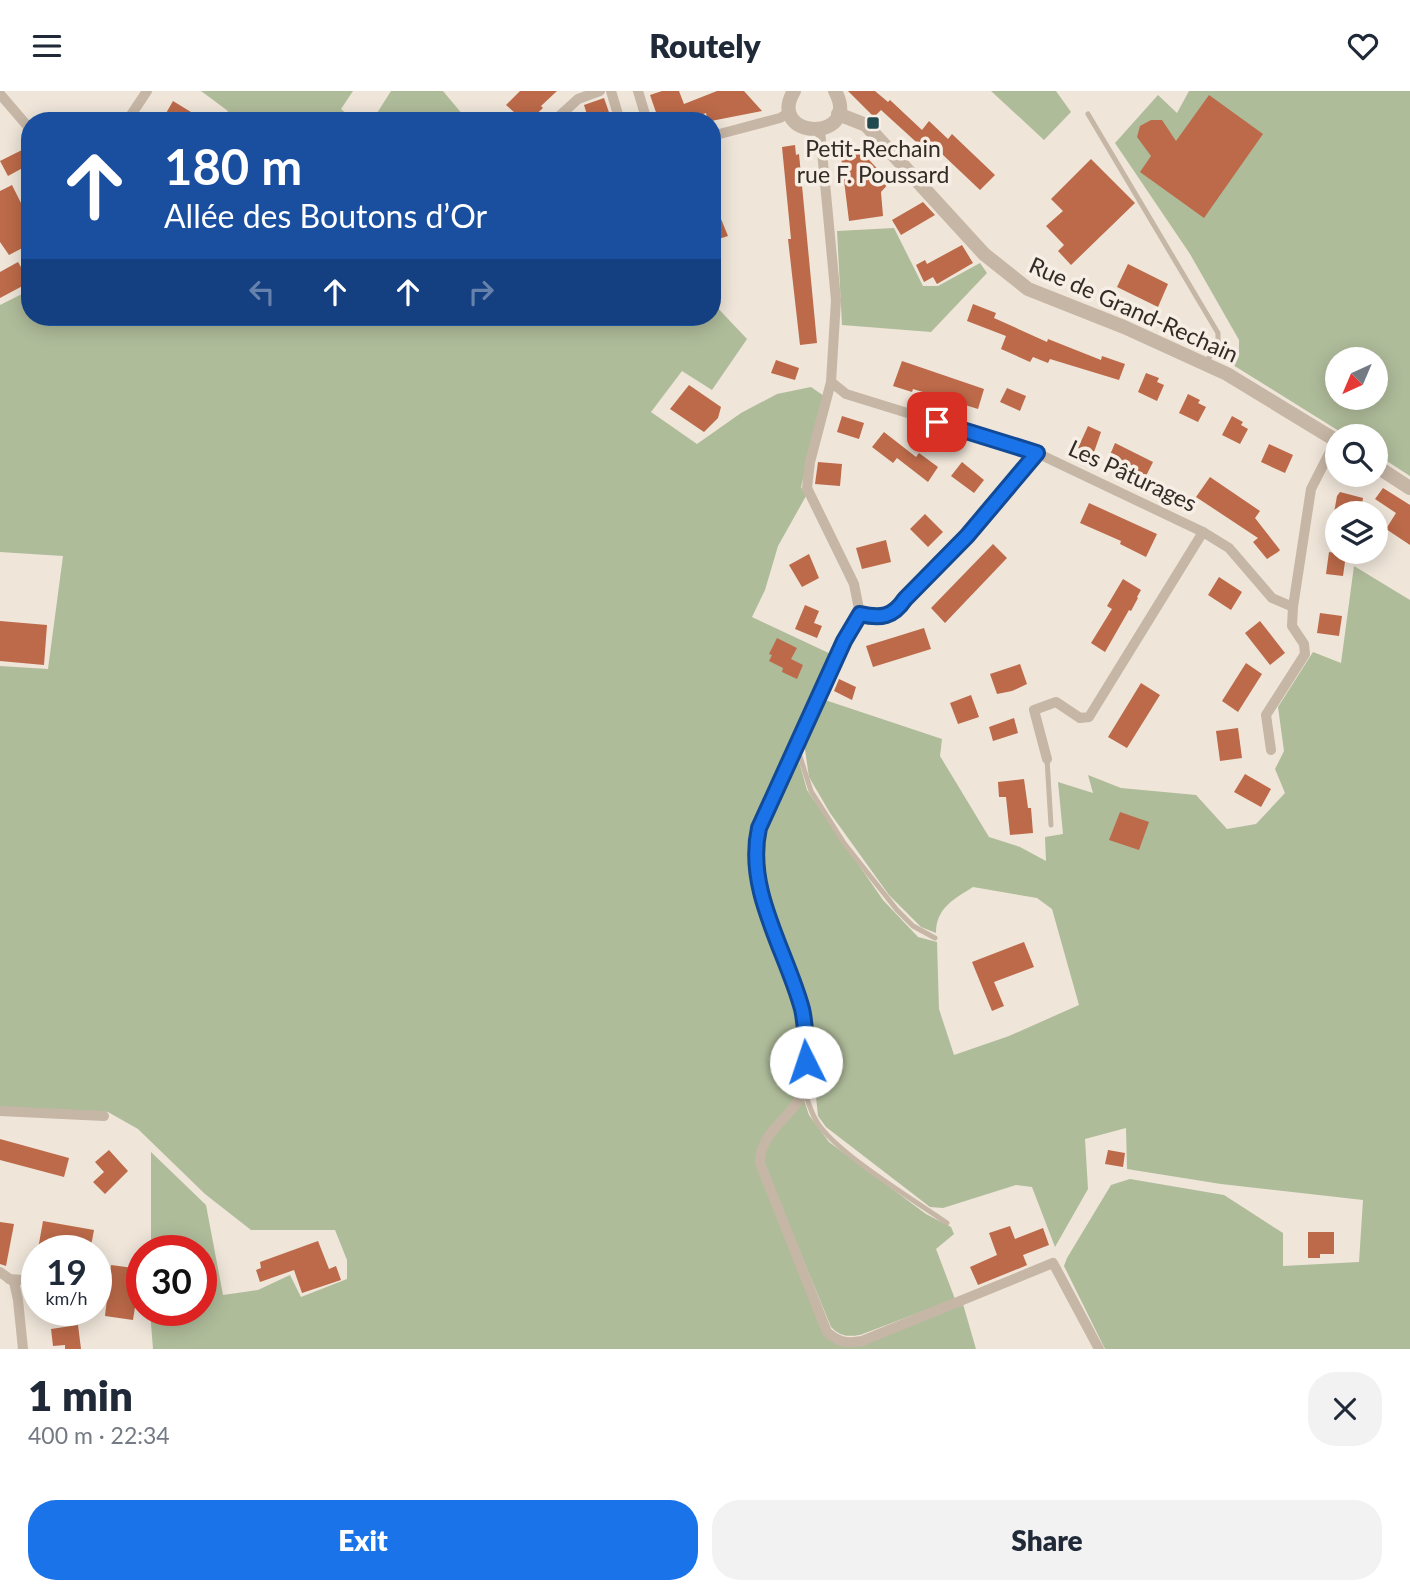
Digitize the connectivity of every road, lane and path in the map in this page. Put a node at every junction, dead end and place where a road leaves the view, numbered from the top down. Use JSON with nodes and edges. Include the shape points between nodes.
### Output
{"nodes":[{"id":1,"x":147,"y":91,"type":"edge"},
{"id":2,"x":600,"y":91,"type":"edge"},
{"id":3,"x":611,"y":91,"type":"edge"},
{"id":4,"x":638,"y":91,"type":"edge"},
{"id":5,"x":794,"y":91,"type":"edge"},
{"id":6,"x":835,"y":91,"type":"edge"},
{"id":7,"x":0,"y":95,"type":"edge"},
{"id":8,"x":133,"y":112,"type":"edge"},
{"id":9,"x":564,"y":112,"type":"edge"},
{"id":10,"x":617,"y":112,"type":"edge"},
{"id":11,"x":644,"y":112,"type":"edge"},
{"id":12,"x":790,"y":112,"type":"junction"},
{"id":13,"x":838,"y":114,"type":"junction"},
{"id":14,"x":1088,"y":114,"type":"dead end"},
{"id":15,"x":21,"y":119,"type":"edge"},
{"id":16,"x":820,"y":130,"type":"junction"},
{"id":17,"x":721,"y":134,"type":"edge"},
{"id":18,"x":1205,"y":364,"type":"junction"},
{"id":19,"x":831,"y":382,"type":"junction"},
{"id":20,"x":1325,"y":433,"type":"edge"},
{"id":21,"x":1037,"y":453,"type":"junction"},
{"id":22,"x":1325,"y":462,"type":"edge"},
{"id":23,"x":1388,"y":473,"type":"edge"},
{"id":24,"x":1410,"y":488,"type":"edge"},
{"id":25,"x":1203,"y":531,"type":"junction"},
{"id":26,"x":1293,"y":607,"type":"junction"},
{"id":27,"x":860,"y":614,"type":"junction"},
{"id":28,"x":796,"y":744,"type":"junction"},
{"id":29,"x":1271,"y":750,"type":"dead end"},
{"id":30,"x":1047,"y":759,"type":"joint"},
{"id":31,"x":1051,"y":825,"type":"dead end"},
{"id":32,"x":935,"y":938,"type":"dead end"},
{"id":33,"x":805,"y":1092,"type":"junction"},
{"id":34,"x":0,"y":1111,"type":"edge"},
{"id":35,"x":104,"y":1116,"type":"dead end"},
{"id":36,"x":947,"y":1223,"type":"dead end"},
{"id":37,"x":5,"y":1275,"type":"edge"},
{"id":38,"x":23,"y":1349,"type":"edge"},
{"id":39,"x":1099,"y":1349,"type":"edge"}],
"edges":[{"from":1,"to":8,"type":"street"},
{"from":2,"to":9,"type":"street","via":[[578,99]]},
{"from":3,"to":10,"type":"street"},
{"from":4,"to":11,"type":"street"},
{"from":5,"to":12,"type":"street"},
{"from":6,"to":13,"type":"street"},
{"from":7,"to":15,"type":"street"},
{"from":12,"to":16,"type":"street","via":[[805,129]]},
{"from":12,"to":17,"type":"street"},
{"from":13,"to":16,"type":"street"},
{"from":13,"to":18,"type":"street","name":"Rue de Grand-Rechain","via":[[866,125],[984,254],[1028,289]]},
{"from":14,"to":18,"type":"lane","via":[[1218,333],[1217,345]]},
{"from":16,"to":19,"type":"street","via":[[836,300]]},
{"from":18,"to":20,"type":"street","name":"Rue de Grand-Rechain"},
{"from":19,"to":21,"type":"street","name":"Les Pâturages","via":[[846,394]]},
{"from":19,"to":27,"type":"street","via":[[807,488],[854,584]]},
{"from":21,"to":25,"type":"street","name":"Les Pâturages"},
{"from":21,"to":27,"type":"street","via":[[898,610],[888,616]]},
{"from":22,"to":26,"type":"street","via":[[1311,489]]},
{"from":23,"to":24,"type":"street"},
{"from":25,"to":26,"type":"street","name":"Les Pâturages","via":[[1229,548],[1272,598]]},
{"from":25,"to":30,"type":"street","via":[[1089,717],[1080,718],[1056,702],[1034,710]]},
{"from":26,"to":29,"type":"street","via":[[1292,626],[1305,654],[1266,715]]},
{"from":27,"to":28,"type":"street"},
{"from":28,"to":32,"type":"lane","via":[[811,791],[844,843],[897,910]]},
{"from":28,"to":33,"type":"street","via":[[759,828],[755,854],[770,918],[803,1012]]},
{"from":30,"to":31,"type":"lane"},
{"from":33,"to":36,"type":"lane","via":[[822,1130]]},
{"from":33,"to":39,"type":"street","via":[[761,1149],[760,1163],[827,1332],[835,1339],[862,1341],[1053,1263]]},
{"from":34,"to":35,"type":"street"},
{"from":37,"to":38,"type":"street","via":[[14,1282]]}]}
